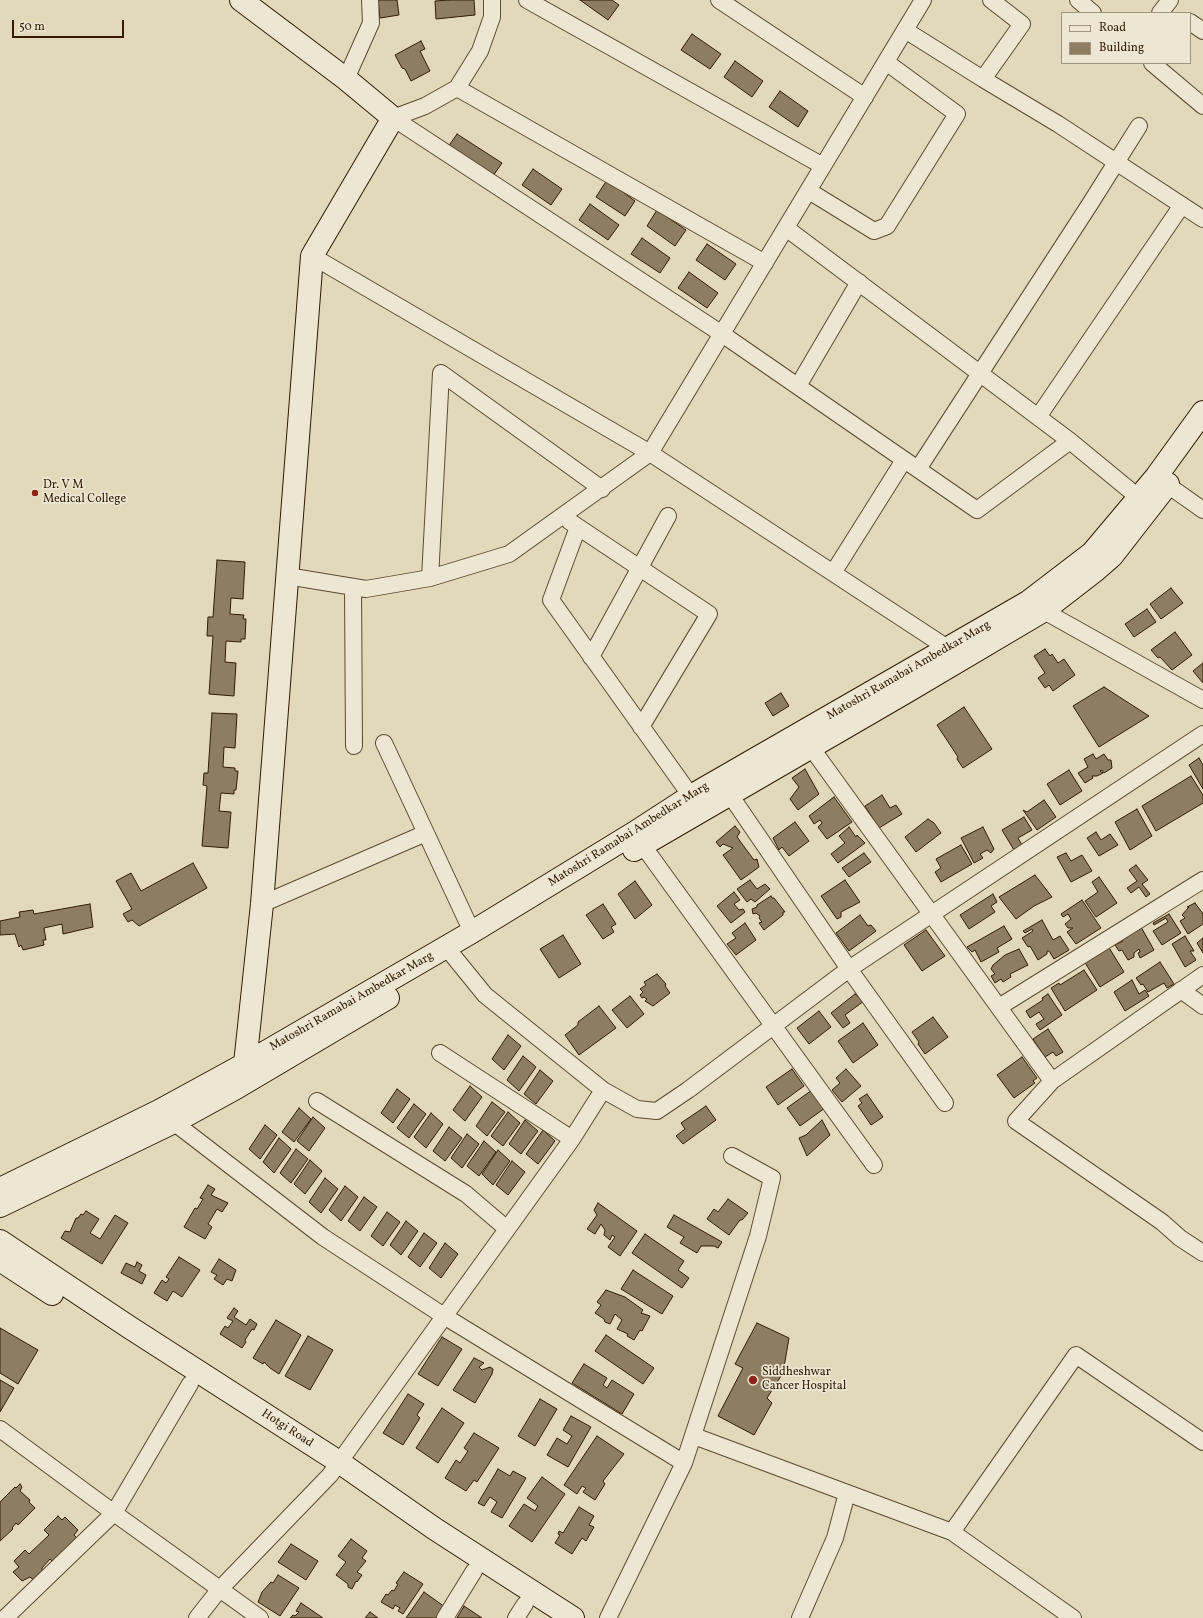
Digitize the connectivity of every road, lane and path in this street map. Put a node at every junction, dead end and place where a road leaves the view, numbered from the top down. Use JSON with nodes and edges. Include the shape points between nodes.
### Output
{"nodes":[{"id":1,"x":241,"y":0,"type":"edge"},
{"id":2,"x":370,"y":0,"type":"edge"},
{"id":3,"x":492,"y":0,"type":"edge"},
{"id":4,"x":527,"y":0,"type":"edge"},
{"id":5,"x":719,"y":0,"type":"edge"},
{"id":6,"x":924,"y":0,"type":"edge"},
{"id":7,"x":991,"y":0,"type":"edge"},
{"id":8,"x":1078,"y":0,"type":"edge"},
{"id":9,"x":1092,"y":12,"type":"edge"},
{"id":10,"x":1191,"y":23,"type":"edge"},
{"id":11,"x":905,"y":30,"type":"junction"},
{"id":12,"x":1203,"y":31,"type":"edge"},
{"id":13,"x":886,"y":62,"type":"junction"},
{"id":14,"x":1153,"y":64,"type":"edge"},
{"id":15,"x":346,"y":79,"type":"junction"},
{"id":16,"x":983,"y":79,"type":"junction"},
{"id":17,"x":457,"y":88,"type":"junction"},
{"id":18,"x":865,"y":97,"type":"junction"},
{"id":19,"x":1203,"y":106,"type":"edge"},
{"id":20,"x":393,"y":118,"type":"junction"},
{"id":21,"x":1139,"y":126,"type":"dead end"},
{"id":22,"x":1116,"y":162,"type":"junction"},
{"id":23,"x":823,"y":166,"type":"junction"},
{"id":24,"x":809,"y":191,"type":"junction"},
{"id":25,"x":1182,"y":205,"type":"junction"},
{"id":26,"x":1203,"y":219,"type":"edge"},
{"id":27,"x":786,"y":228,"type":"junction"},
{"id":28,"x":312,"y":256,"type":"junction"},
{"id":29,"x":765,"y":263,"type":"junction"},
{"id":30,"x":860,"y":282,"type":"junction"},
{"id":31,"x":722,"y":334,"type":"junction"},
{"id":32,"x":980,"y":373,"type":"junction"},
{"id":33,"x":798,"y":386,"type":"junction"},
{"id":34,"x":1203,"y":412,"type":"edge"},
{"id":35,"x":1038,"y":417,"type":"junction"},
{"id":36,"x":1203,"y":436,"type":"edge"},
{"id":37,"x":1070,"y":441,"type":"junction"},
{"id":38,"x":650,"y":453,"type":"junction"},
{"id":39,"x":904,"y":460,"type":"junction"},
{"id":40,"x":918,"y":469,"type":"junction"},
{"id":41,"x":1162,"y":481,"type":"junction"},
{"id":42,"x":602,"y":489,"type":"junction"},
{"id":43,"x":1138,"y":497,"type":"junction"},
{"id":44,"x":1203,"y":510,"type":"edge"},
{"id":45,"x":562,"y":516,"type":"junction"},
{"id":46,"x":668,"y":516,"type":"dead end"},
{"id":47,"x":578,"y":527,"type":"junction"},
{"id":48,"x":640,"y":568,"type":"junction"},
{"id":49,"x":833,"y":573,"type":"junction"},
{"id":50,"x":287,"y":576,"type":"junction"},
{"id":51,"x":430,"y":578,"type":"junction"},
{"id":52,"x":353,"y":587,"type":"junction"},
{"id":53,"x":1036,"y":606,"type":"junction"},
{"id":54,"x":949,"y":649,"type":"junction"},
{"id":55,"x":591,"y":657,"type":"junction"},
{"id":56,"x":1203,"y":700,"type":"edge"},
{"id":57,"x":641,"y":727,"type":"junction"},
{"id":58,"x":1203,"y":734,"type":"edge"},
{"id":59,"x":806,"y":740,"type":"junction"},
{"id":60,"x":384,"y":743,"type":"dead end"},
{"id":61,"x":354,"y":746,"type":"dead end"},
{"id":62,"x":724,"y":787,"type":"junction"},
{"id":63,"x":691,"y":796,"type":"junction"},
{"id":64,"x":426,"y":833,"type":"junction"},
{"id":65,"x":638,"y":839,"type":"junction"},
{"id":66,"x":1203,"y":880,"type":"edge"},
{"id":67,"x":262,"y":904,"type":"junction"},
{"id":68,"x":931,"y":914,"type":"junction"},
{"id":69,"x":472,"y":932,"type":"junction"},
{"id":70,"x":450,"y":953,"type":"junction"},
{"id":71,"x":849,"y":969,"type":"junction"},
{"id":72,"x":1203,"y":975,"type":"edge"},
{"id":73,"x":1181,"y":990,"type":"junction"},
{"id":74,"x":1203,"y":1006,"type":"edge"},
{"id":75,"x":999,"y":1007,"type":"junction"},
{"id":76,"x":774,"y":1025,"type":"junction"},
{"id":77,"x":440,"y":1053,"type":"dead end"},
{"id":78,"x":244,"y":1064,"type":"junction"},
{"id":79,"x":1052,"y":1081,"type":"junction"},
{"id":80,"x":603,"y":1090,"type":"junction"},
{"id":81,"x":317,"y":1101,"type":"dead end"},
{"id":82,"x":945,"y":1103,"type":"dead end"},
{"id":83,"x":166,"y":1116,"type":"junction"},
{"id":84,"x":572,"y":1139,"type":"junction"},
{"id":85,"x":732,"y":1156,"type":"dead end"},
{"id":86,"x":874,"y":1165,"type":"dead end"},
{"id":87,"x":0,"y":1189,"type":"edge"},
{"id":88,"x":0,"y":1206,"type":"edge"},
{"id":89,"x":507,"y":1229,"type":"junction"},
{"id":90,"x":0,"y":1241,"type":"edge"},
{"id":91,"x":1203,"y":1253,"type":"edge"},
{"id":92,"x":0,"y":1260,"type":"edge"},
{"id":93,"x":444,"y":1316,"type":"junction"},
{"id":94,"x":190,"y":1384,"type":"junction"},
{"id":95,"x":0,"y":1430,"type":"edge"},
{"id":96,"x":694,"y":1436,"type":"junction"},
{"id":97,"x":1203,"y":1442,"type":"edge"},
{"id":98,"x":684,"y":1463,"type":"junction"},
{"id":99,"x":334,"y":1468,"type":"junction"},
{"id":100,"x":848,"y":1493,"type":"junction"},
{"id":101,"x":114,"y":1513,"type":"junction"},
{"id":102,"x":952,"y":1532,"type":"junction"},
{"id":103,"x":474,"y":1571,"type":"junction"},
{"id":104,"x":219,"y":1590,"type":"junction"},
{"id":105,"x":521,"y":1611,"type":"edge"},
{"id":106,"x":5,"y":1618,"type":"edge"},
{"id":107,"x":197,"y":1618,"type":"edge"},
{"id":108,"x":260,"y":1618,"type":"edge"},
{"id":109,"x":444,"y":1618,"type":"edge"},
{"id":110,"x":547,"y":1618,"type":"edge"},
{"id":111,"x":573,"y":1618,"type":"edge"},
{"id":112,"x":608,"y":1618,"type":"edge"},
{"id":113,"x":800,"y":1618,"type":"edge"},
{"id":114,"x":1073,"y":1618,"type":"edge"}],
"edges":[{"from":1,"to":15,"type":"street"},
{"from":2,"to":15,"type":"street","via":[[371,23]]},
{"from":3,"to":17,"type":"street","via":[[492,17],[480,52]]},
{"from":4,"to":23,"type":"street"},
{"from":5,"to":18,"type":"street"},
{"from":6,"to":11,"type":"street"},
{"from":7,"to":16,"type":"street","via":[[1022,24]]},
{"from":8,"to":9,"type":"street"},
{"from":10,"to":12,"type":"street"},
{"from":11,"to":13,"type":"street"},
{"from":11,"to":16,"type":"street"},
{"from":13,"to":18,"type":"street"},
{"from":13,"to":24,"type":"street","via":[[957,114],[887,226],[874,231]]},
{"from":14,"to":19,"type":"street"},
{"from":15,"to":20,"type":"street"},
{"from":16,"to":22,"type":"street"},
{"from":17,"to":20,"type":"street","via":[[425,106]]},
{"from":17,"to":29,"type":"street"},
{"from":18,"to":23,"type":"street"},
{"from":20,"to":28,"type":"street"},
{"from":20,"to":31,"type":"street"},
{"from":21,"to":22,"type":"street"},
{"from":22,"to":25,"type":"street"},
{"from":22,"to":32,"type":"street"},
{"from":23,"to":24,"type":"street"},
{"from":24,"to":27,"type":"street"},
{"from":25,"to":26,"type":"street"},
{"from":25,"to":35,"type":"street"},
{"from":27,"to":29,"type":"street"},
{"from":27,"to":30,"type":"street"},
{"from":28,"to":38,"type":"street"},
{"from":28,"to":50,"type":"street"},
{"from":29,"to":31,"type":"street"},
{"from":30,"to":32,"type":"street"},
{"from":30,"to":33,"type":"street"},
{"from":31,"to":33,"type":"street"},
{"from":31,"to":38,"type":"street"},
{"from":32,"to":35,"type":"street"},
{"from":32,"to":40,"type":"street"},
{"from":33,"to":39,"type":"street"},
{"from":34,"to":41,"type":"street","name":"Matoshri Ramabai Ambedkar Marg"},
{"from":35,"to":37,"type":"street"},
{"from":36,"to":41,"type":"street"},
{"from":37,"to":40,"type":"street","via":[[977,510]]},
{"from":37,"to":43,"type":"street"},
{"from":38,"to":42,"type":"street"},
{"from":38,"to":49,"type":"street"},
{"from":39,"to":40,"type":"street"},
{"from":39,"to":49,"type":"street"},
{"from":41,"to":43,"type":"street","name":"Matoshri Ramabai Ambedkar Marg"},
{"from":41,"to":44,"type":"street"},
{"from":41,"to":53,"type":"street","via":[[1112,556],[1096,570]]},
{"from":42,"to":45,"type":"street"},
{"from":42,"to":51,"type":"street","via":[[441,373]]},
{"from":43,"to":53,"type":"street","name":"Matoshri Ramabai Ambedkar Marg","via":[[1092,553]]},
{"from":45,"to":47,"type":"street"},
{"from":45,"to":51,"type":"street","via":[[509,554]]},
{"from":46,"to":48,"type":"street"},
{"from":47,"to":48,"type":"street"},
{"from":47,"to":55,"type":"street","via":[[551,600]]},
{"from":48,"to":55,"type":"street"},
{"from":48,"to":57,"type":"street","via":[[709,614]]},
{"from":49,"to":54,"type":"street"},
{"from":50,"to":52,"type":"street"},
{"from":50,"to":67,"type":"street"},
{"from":51,"to":52,"type":"street","via":[[366,589]]},
{"from":52,"to":61,"type":"street"},
{"from":53,"to":54,"type":"street","name":"Matoshri Ramabai Ambedkar Marg"},
{"from":53,"to":56,"type":"street"},
{"from":53,"to":59,"type":"street"},
{"from":54,"to":59,"type":"street","name":"Matoshri Ramabai Ambedkar Marg"},
{"from":55,"to":57,"type":"street"},
{"from":57,"to":63,"type":"street"},
{"from":58,"to":68,"type":"street"},
{"from":59,"to":62,"type":"street","name":"Matoshri Ramabai Ambedkar Marg"},
{"from":59,"to":68,"type":"street"},
{"from":60,"to":64,"type":"street"},
{"from":62,"to":63,"type":"street","name":"Matoshri Ramabai Ambedkar Marg"},
{"from":62,"to":65,"type":"street"},
{"from":62,"to":71,"type":"street"},
{"from":63,"to":65,"type":"street","name":"Matoshri Ramabai Ambedkar Marg"},
{"from":64,"to":67,"type":"street"},
{"from":64,"to":69,"type":"street"},
{"from":65,"to":69,"type":"street","name":"Matoshri Ramabai Ambedkar Marg"},
{"from":65,"to":70,"type":"street"},
{"from":65,"to":76,"type":"street"},
{"from":66,"to":75,"type":"street"},
{"from":67,"to":78,"type":"street"},
{"from":68,"to":71,"type":"street"},
{"from":68,"to":75,"type":"street"},
{"from":69,"to":70,"type":"street","name":"Matoshri Ramabai Ambedkar Marg"},
{"from":70,"to":78,"type":"street","name":"Matoshri Ramabai Ambedkar Marg"},
{"from":70,"to":80,"type":"street","via":[[485,996]]},
{"from":70,"to":83,"type":"street","via":[[236,1088]]},
{"from":71,"to":76,"type":"street"},
{"from":71,"to":82,"type":"street"},
{"from":72,"to":73,"type":"street"},
{"from":73,"to":74,"type":"street"},
{"from":73,"to":79,"type":"street"},
{"from":75,"to":79,"type":"street"},
{"from":76,"to":80,"type":"street","via":[[657,1111],[637,1109]]},
{"from":76,"to":86,"type":"street"},
{"from":77,"to":84,"type":"street"},
{"from":78,"to":83,"type":"street","name":"Matoshri Ramabai Ambedkar Marg"},
{"from":79,"to":91,"type":"street","via":[[1016,1120]]},
{"from":80,"to":84,"type":"street"},
{"from":81,"to":89,"type":"street","via":[[466,1194]]},
{"from":83,"to":87,"type":"street","name":"Matoshri Ramabai Ambedkar Marg"},
{"from":83,"to":88,"type":"street"},
{"from":83,"to":93,"type":"street","via":[[323,1237]]},
{"from":84,"to":89,"type":"street"},
{"from":85,"to":96,"type":"street","via":[[772,1178],[758,1236]]},
{"from":89,"to":93,"type":"street"},
{"from":90,"to":99,"type":"street","name":"Hotgi Road"},
{"from":92,"to":94,"type":"street","name":"Hotgi Road"},
{"from":93,"to":98,"type":"street"},
{"from":93,"to":99,"type":"street"},
{"from":94,"to":99,"type":"street","name":"Hotgi Road"},
{"from":94,"to":101,"type":"street"},
{"from":95,"to":101,"type":"street"},
{"from":96,"to":98,"type":"street"},
{"from":96,"to":100,"type":"street"},
{"from":97,"to":102,"type":"street","via":[[1076,1355]]},
{"from":98,"to":112,"type":"street"},
{"from":99,"to":103,"type":"street","name":"Hotgi Road"},
{"from":99,"to":104,"type":"street"},
{"from":99,"to":111,"type":"street","name":"Hotgi Road","via":[[435,1529]]},
{"from":100,"to":102,"type":"street"},
{"from":100,"to":113,"type":"street","via":[[835,1538]]},
{"from":101,"to":104,"type":"street"},
{"from":101,"to":106,"type":"street"},
{"from":102,"to":114,"type":"street"},
{"from":103,"to":105,"type":"street","name":"Hotgi Road"},
{"from":103,"to":109,"type":"street"},
{"from":104,"to":107,"type":"street"},
{"from":104,"to":108,"type":"street"},
{"from":105,"to":110,"type":"street","name":"Hotgi Road"}]}
